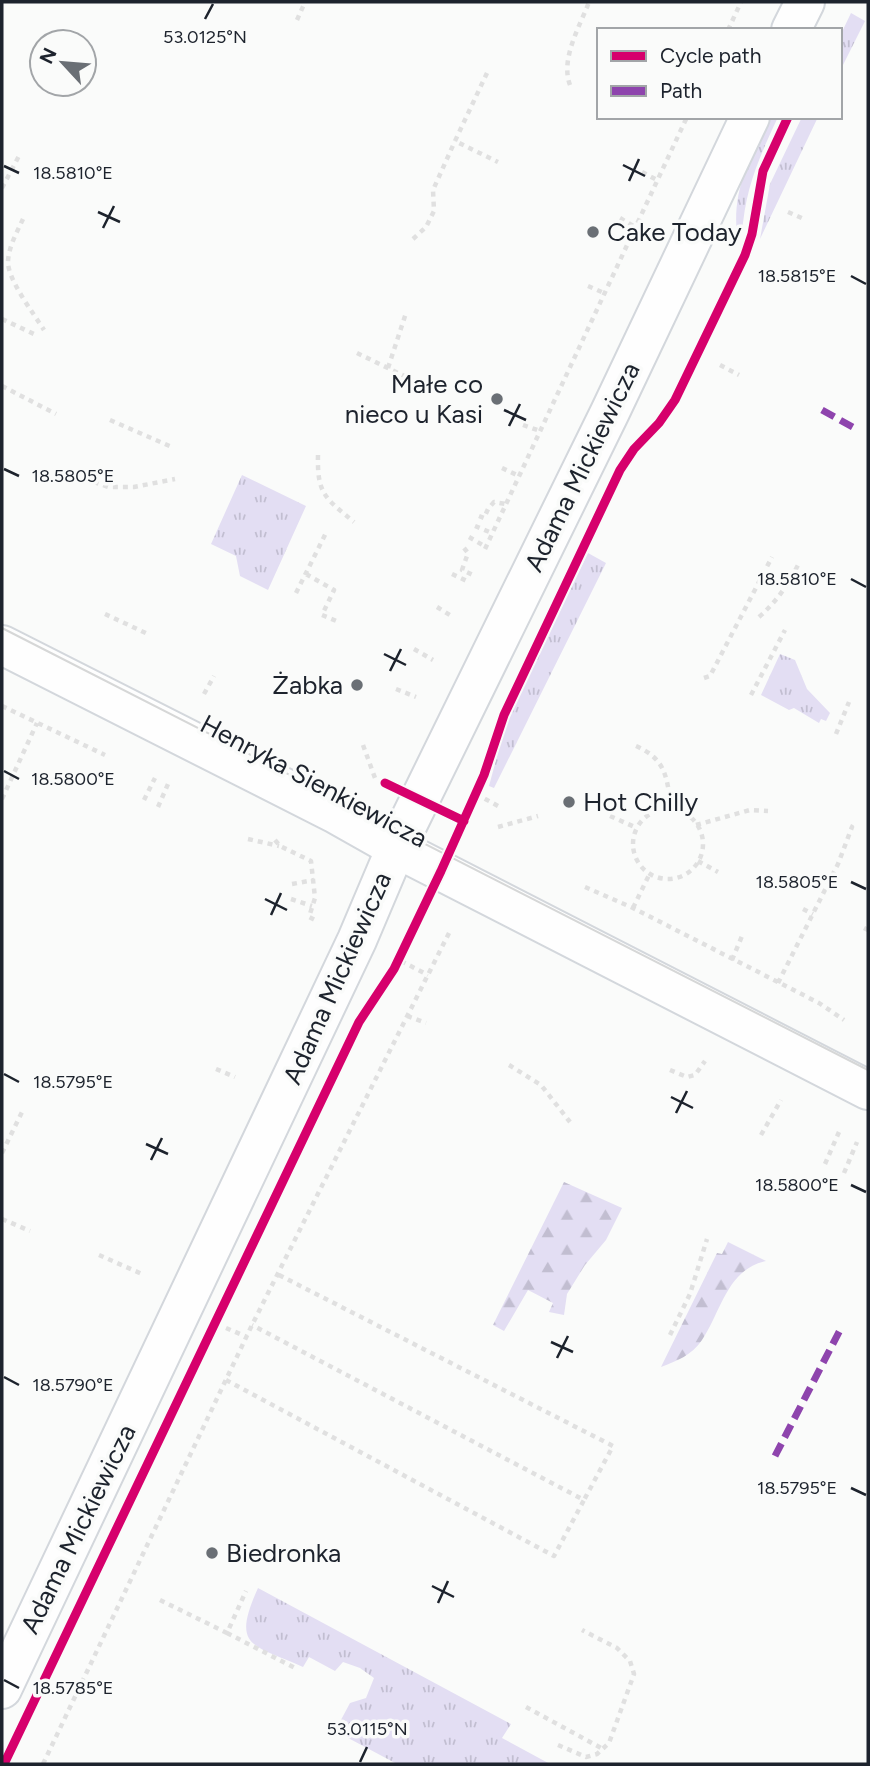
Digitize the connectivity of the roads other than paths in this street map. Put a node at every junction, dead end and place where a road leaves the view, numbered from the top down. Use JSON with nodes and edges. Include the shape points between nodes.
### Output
{"nodes":[{"id":1,"x":805,"y":2,"type":"edge"},
{"id":2,"x":792,"y":28,"type":"edge"},
{"id":3,"x":749,"y":119,"type":"edge"},
{"id":4,"x":2,"y":645,"type":"edge"},
{"id":5,"x":396,"y":848,"type":"junction"},
{"id":6,"x":868,"y":1090,"type":"edge"},
{"id":7,"x":2,"y":1689,"type":"edge"}],
"edges":[{"from":1,"to":2,"type":"street"},
{"from":3,"to":5,"type":"street","name":"Adama Mickiewicza"},
{"from":4,"to":5,"type":"street","name":"Henryka Sienkiewicza"},
{"from":5,"to":6,"type":"street","name":"Henryka Sienkiewicza"},
{"from":5,"to":7,"type":"street","name":"Adama Mickiewicza","via":[[357,940]]}]}
